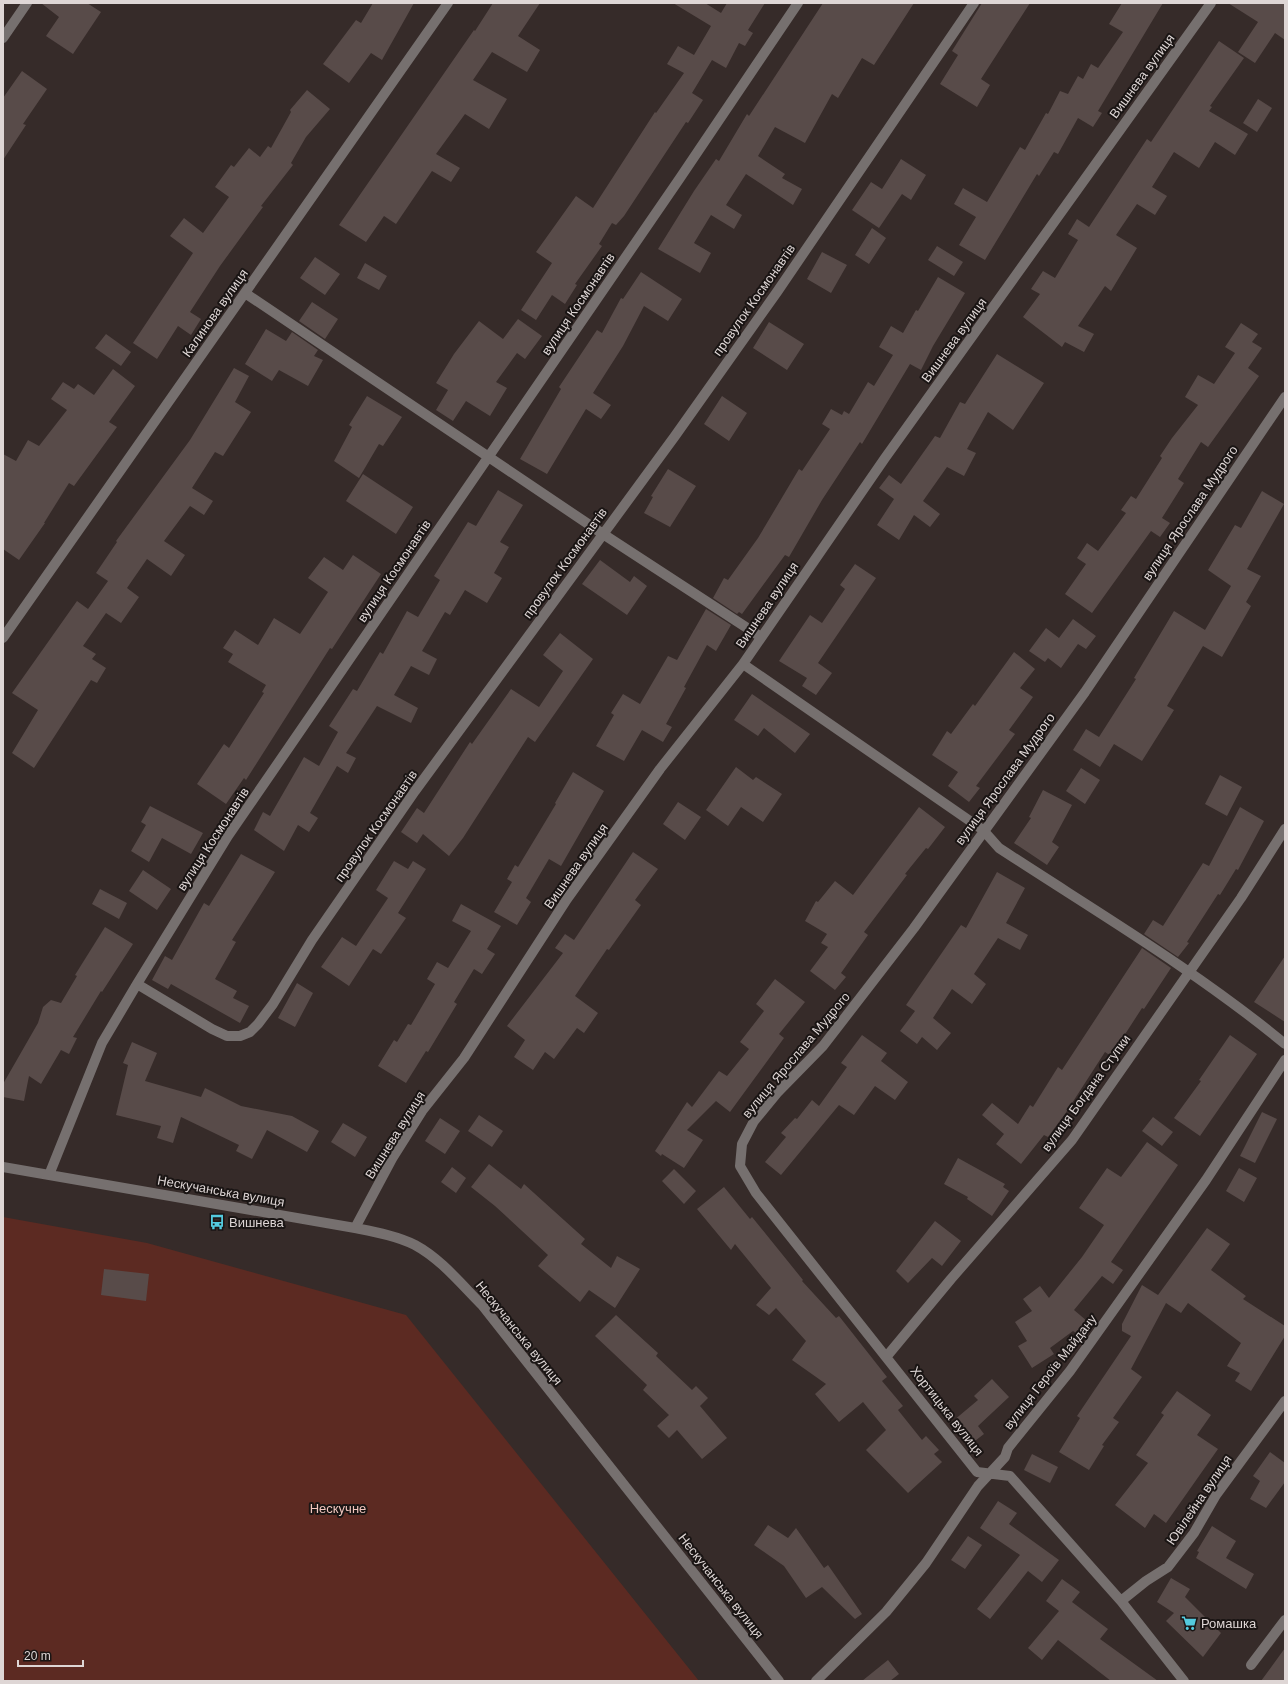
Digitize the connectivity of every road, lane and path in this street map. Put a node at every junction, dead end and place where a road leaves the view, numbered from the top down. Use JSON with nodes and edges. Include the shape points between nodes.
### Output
{"nodes":[{"id":1,"x":27,"y":3,"type":"edge"},
{"id":2,"x":448,"y":3,"type":"edge"},
{"id":3,"x":798,"y":3,"type":"edge"},
{"id":4,"x":974,"y":3,"type":"edge"},
{"id":5,"x":1211,"y":3,"type":"edge"},
{"id":6,"x":3,"y":38,"type":"edge"},
{"id":7,"x":245,"y":292,"type":"junction"},
{"id":8,"x":1285,"y":397,"type":"edge"},
{"id":9,"x":490,"y":456,"type":"junction"},
{"id":10,"x":603,"y":534,"type":"junction"},
{"id":11,"x":761,"y":637,"type":"junction"},
{"id":12,"x":3,"y":638,"type":"edge"},
{"id":13,"x":743,"y":664,"type":"junction"},
{"id":14,"x":1285,"y":829,"type":"edge"},
{"id":15,"x":983,"y":830,"type":"junction"},
{"id":16,"x":1188,"y":973,"type":"junction"},
{"id":17,"x":137,"y":984,"type":"junction"},
{"id":18,"x":1285,"y":1044,"type":"edge"},
{"id":19,"x":1285,"y":1060,"type":"edge"},
{"id":20,"x":740,"y":1166,"type":"joint"},
{"id":21,"x":3,"y":1167,"type":"edge"},
{"id":22,"x":49,"y":1175,"type":"junction"},
{"id":23,"x":355,"y":1228,"type":"junction"},
{"id":24,"x":887,"y":1356,"type":"junction"},
{"id":25,"x":1285,"y":1402,"type":"edge"},
{"id":26,"x":990,"y":1473,"type":"junction"},
{"id":27,"x":1121,"y":1601,"type":"junction"},
{"id":28,"x":1285,"y":1620,"type":"edge"},
{"id":29,"x":1252,"y":1665,"type":"dead end"},
{"id":30,"x":779,"y":1681,"type":"edge"},
{"id":31,"x":816,"y":1681,"type":"edge"},
{"id":32,"x":1184,"y":1681,"type":"edge"}],
"edges":[{"from":1,"to":6,"type":"street"},
{"from":2,"to":7,"type":"street","name":"Калинова вулиця"},
{"from":3,"to":9,"type":"street","name":"вулиця Космонавтів"},
{"from":4,"to":10,"type":"street","name":"провулок Космонавтів","via":[[777,292]]},
{"from":5,"to":11,"type":"street","name":"Вишнева вулиця","via":[[885,458]]},
{"from":7,"to":9,"type":"street"},
{"from":7,"to":12,"type":"street","name":"Калинова вулиця"},
{"from":8,"to":15,"type":"street","name":"вулиця Ярослава Мудрого","via":[[1085,692]]},
{"from":9,"to":10,"type":"street"},
{"from":9,"to":17,"type":"street","name":"вулиця Космонавтів","via":[[228,836]]},
{"from":10,"to":11,"type":"street"},
{"from":10,"to":17,"type":"street","name":"провулок Космонавтів","via":[[416,790],[312,940],[269,1010],[250,1032],[240,1036],[227,1036]]},
{"from":11,"to":13,"type":"street","name":"Вишнева вулиця"},
{"from":13,"to":15,"type":"street"},
{"from":13,"to":23,"type":"street","name":"Вишнева вулиця","via":[[656,776],[567,899],[464,1058],[422,1111],[393,1157]]},
{"from":14,"to":16,"type":"street","name":"вулиця Богдана Ступки"},
{"from":15,"to":16,"type":"street","via":[[999,848]]},
{"from":15,"to":20,"type":"street","name":"вулиця Ярослава Мудрого","via":[[914,928],[823,1046],[777,1093],[754,1122],[742,1144]]},
{"from":16,"to":18,"type":"street"},
{"from":16,"to":24,"type":"street","name":"вулиця Богдана Ступки","via":[[1072,1140]]},
{"from":17,"to":22,"type":"street","name":"вулиця Космонавтів","via":[[102,1043]]},
{"from":19,"to":26,"type":"street","name":"вулиця Героїв Майдану","via":[[1206,1180],[1070,1371],[1008,1448],[1005,1458]]},
{"from":20,"to":24,"type":"street","name":"Хортицька вулиця","via":[[756,1193]]},
{"from":21,"to":22,"type":"street","name":"Нескучанська вулиця"},
{"from":22,"to":23,"type":"street","name":"Нескучанська вулиця"},
{"from":23,"to":30,"type":"street","name":"Нескучанська вулиця","via":[[415,1245],[442,1264],[482,1305]]},
{"from":24,"to":26,"type":"street","name":"Хортицька вулиця","via":[[977,1472]]},
{"from":25,"to":27,"type":"street","name":"Ювілейна вулиця","via":[[1216,1494],[1194,1533],[1168,1567]]},
{"from":26,"to":27,"type":"street","name":"Хортицька вулиця","via":[[1010,1476]]},
{"from":26,"to":31,"type":"street","name":"вулиця Героїв Майдану","via":[[978,1486],[926,1563],[886,1612]]},
{"from":27,"to":32,"type":"street","name":"Хортицька вулиця"},
{"from":28,"to":29,"type":"street"}]}
